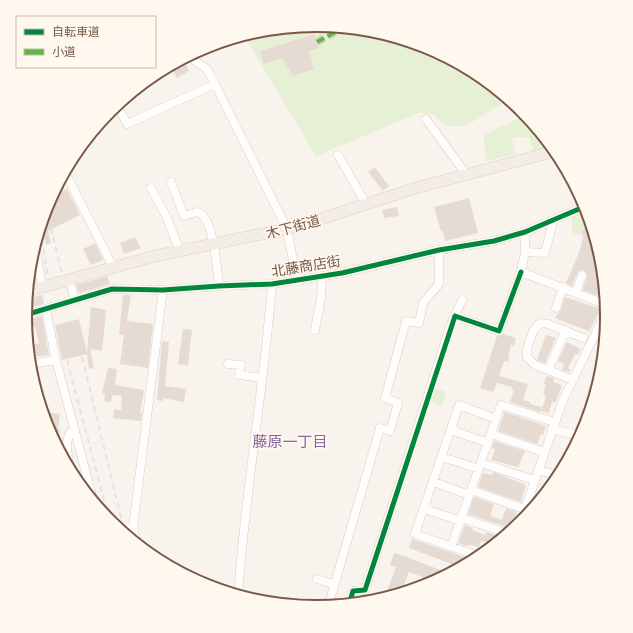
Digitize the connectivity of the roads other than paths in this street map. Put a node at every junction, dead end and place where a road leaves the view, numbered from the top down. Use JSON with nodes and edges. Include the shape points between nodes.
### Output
{"nodes":[{"id":1,"x":194,"y":60,"type":"edge"},
{"id":2,"x":215,"y":84,"type":"junction"},
{"id":3,"x":120,"y":111,"type":"edge"},
{"id":4,"x":426,"y":119,"type":"dead end"},
{"id":5,"x":549,"y":153,"type":"edge"},
{"id":6,"x":338,"y":155,"type":"dead end"},
{"id":7,"x":466,"y":174,"type":"junction"},
{"id":8,"x":68,"y":178,"type":"edge"},
{"id":9,"x":171,"y":182,"type":"dead end"},
{"id":10,"x":151,"y":188,"type":"dead end"},
{"id":11,"x":366,"y":204,"type":"junction"},
{"id":12,"x":579,"y":209,"type":"edge"},
{"id":13,"x":553,"y":221,"type":"junction"},
{"id":14,"x":288,"y":229,"type":"junction"},
{"id":15,"x":526,"y":232,"type":"junction"},
{"id":16,"x":214,"y":245,"type":"junction"},
{"id":17,"x":439,"y":250,"type":"junction"},
{"id":18,"x":180,"y":252,"type":"junction"},
{"id":19,"x":525,"y":252,"type":"junction"},
{"id":20,"x":37,"y":259,"type":"edge"},
{"id":21,"x":113,"y":267,"type":"junction"},
{"id":22,"x":521,"y":272,"type":"junction"},
{"id":23,"x":582,"y":275,"type":"dead end"},
{"id":24,"x":322,"y":276,"type":"junction"},
{"id":25,"x":69,"y":279,"type":"junction"},
{"id":26,"x":297,"y":281,"type":"junction"},
{"id":27,"x":272,"y":284,"type":"junction"},
{"id":28,"x":219,"y":286,"type":"junction"},
{"id":29,"x":42,"y":287,"type":"junction"},
{"id":30,"x":563,"y":287,"type":"junction"},
{"id":31,"x":33,"y":289,"type":"edge"},
{"id":32,"x":163,"y":290,"type":"junction"},
{"id":33,"x":576,"y":292,"type":"junction"},
{"id":34,"x":75,"y":300,"type":"junction"},
{"id":35,"x":462,"y":300,"type":"dead end"},
{"id":36,"x":600,"y":302,"type":"edge"},
{"id":37,"x":556,"y":308,"type":"dead end"},
{"id":38,"x":46,"y":310,"type":"junction"},
{"id":39,"x":32,"y":313,"type":"edge"},
{"id":40,"x":455,"y":316,"type":"junction"},
{"id":41,"x":601,"y":323,"type":"edge"},
{"id":42,"x":315,"y":330,"type":"dead end"},
{"id":43,"x":566,"y":330,"type":"junction"},
{"id":44,"x":583,"y":338,"type":"dead end"},
{"id":45,"x":56,"y":360,"type":"junction"},
{"id":46,"x":36,"y":363,"type":"edge"},
{"id":47,"x":228,"y":364,"type":"dead end"},
{"id":48,"x":548,"y":370,"type":"junction"},
{"id":49,"x":262,"y":378,"type":"junction"},
{"id":50,"x":573,"y":380,"type":"junction"},
{"id":51,"x":496,"y":419,"type":"junction"},
{"id":52,"x":553,"y":426,"type":"junction"},
{"id":53,"x":74,"y":429,"type":"junction"},
{"id":54,"x":451,"y":430,"type":"junction"},
{"id":55,"x":491,"y":434,"type":"junction"},
{"id":56,"x":575,"y":434,"type":"edge"},
{"id":57,"x":488,"y":443,"type":"junction"},
{"id":58,"x":544,"y":452,"type":"junction"},
{"id":59,"x":68,"y":455,"type":"edge"},
{"id":60,"x":442,"y":457,"type":"junction"},
{"id":61,"x":480,"y":466,"type":"junction"},
{"id":62,"x":538,"y":470,"type":"junction"},
{"id":63,"x":87,"y":474,"type":"junction"},
{"id":64,"x":553,"y":474,"type":"edge"},
{"id":65,"x":534,"y":480,"type":"junction"},
{"id":66,"x":434,"y":482,"type":"junction"},
{"id":67,"x":86,"y":483,"type":"edge"},
{"id":68,"x":91,"y":490,"type":"edge"},
{"id":69,"x":470,"y":493,"type":"junction"},
{"id":70,"x":424,"y":509,"type":"junction"},
{"id":71,"x":524,"y":509,"type":"junction"},
{"id":72,"x":523,"y":512,"type":"edge"},
{"id":73,"x":461,"y":519,"type":"junction"},
{"id":74,"x":129,"y":530,"type":"edge"},
{"id":75,"x":502,"y":532,"type":"edge"},
{"id":76,"x":451,"y":547,"type":"junction"},
{"id":77,"x":473,"y":554,"type":"edge"},
{"id":78,"x":317,"y":579,"type":"dead end"},
{"id":79,"x":333,"y":584,"type":"junction"},
{"id":80,"x":239,"y":590,"type":"edge"},
{"id":81,"x":351,"y":599,"type":"edge"},
{"id":82,"x":329,"y":600,"type":"edge"}],
"edges":[{"from":1,"to":2,"type":"street","via":[[207,69]]},
{"from":2,"to":3,"type":"street","via":[[127,124]]},
{"from":2,"to":14,"type":"street"},
{"from":4,"to":7,"type":"street"},
{"from":5,"to":7,"type":"main road","name":"木下街道"},
{"from":6,"to":11,"type":"street"},
{"from":7,"to":11,"type":"main road","name":"木下街道"},
{"from":8,"to":21,"type":"street"},
{"from":9,"to":16,"type":"street","via":[[184,216],[197,212],[204,215]]},
{"from":10,"to":18,"type":"street","via":[[167,218]]},
{"from":11,"to":14,"type":"main road","name":"木下街道"},
{"from":12,"to":13,"type":"street","name":"北藤商店街"},
{"from":13,"to":15,"type":"street","name":"北藤商店街"},
{"from":13,"to":19,"type":"street","via":[[546,253]]},
{"from":14,"to":16,"type":"main road","name":"木下街道"},
{"from":14,"to":26,"type":"street"},
{"from":15,"to":17,"type":"street","name":"北藤商店街"},
{"from":15,"to":19,"type":"street"},
{"from":16,"to":18,"type":"main road","name":"木下街道"},
{"from":16,"to":28,"type":"street"},
{"from":17,"to":24,"type":"street","name":"北藤商店街"},
{"from":17,"to":79,"type":"street","via":[[439,284],[423,303],[419,323],[406,321],[385,398],[398,403],[390,431],[380,428]]},
{"from":18,"to":21,"type":"main road","name":"木下街道"},
{"from":19,"to":22,"type":"street"},
{"from":20,"to":29,"type":"street"},
{"from":21,"to":25,"type":"main road","name":"木下街道"},
{"from":22,"to":30,"type":"street"},
{"from":22,"to":40,"type":"street","via":[[499,331]]},
{"from":23,"to":33,"type":"street"},
{"from":24,"to":26,"type":"street","name":"北藤商店街"},
{"from":24,"to":42,"type":"street"},
{"from":25,"to":29,"type":"main road","name":"木下街道"},
{"from":25,"to":34,"type":"street"},
{"from":26,"to":27,"type":"street","name":"北藤商店街"},
{"from":27,"to":28,"type":"street","name":"北藤商店街"},
{"from":27,"to":49,"type":"street"},
{"from":28,"to":32,"type":"street","name":"北藤商店街"},
{"from":29,"to":31,"type":"main road","name":"木下街道"},
{"from":30,"to":33,"type":"street"},
{"from":30,"to":37,"type":"street"},
{"from":32,"to":34,"type":"street","name":"北藤商店街","via":[[118,288]]},
{"from":32,"to":74,"type":"street"},
{"from":33,"to":36,"type":"street"},
{"from":34,"to":38,"type":"street","name":"北藤商店街"},
{"from":35,"to":40,"type":"street"},
{"from":38,"to":39,"type":"street","name":"北藤商店街"},
{"from":38,"to":45,"type":"street"},
{"from":40,"to":81,"type":"street","via":[[365,590],[353,590]]},
{"from":41,"to":50,"type":"street"},
{"from":43,"to":44,"type":"street"},
{"from":43,"to":48,"type":"street"},
{"from":43,"to":48,"type":"street","via":[[540,323],[533,331],[527,357],[535,365]]},
{"from":45,"to":46,"type":"street"},
{"from":45,"to":53,"type":"street"},
{"from":47,"to":49,"type":"street","via":[[241,365],[240,375]]},
{"from":48,"to":50,"type":"street"},
{"from":49,"to":80,"type":"street"},
{"from":50,"to":52,"type":"street"},
{"from":51,"to":52,"type":"street","via":[[501,405]]},
{"from":51,"to":54,"type":"street","via":[[459,405]]},
{"from":51,"to":55,"type":"street"},
{"from":52,"to":56,"type":"street"},
{"from":52,"to":58,"type":"street"},
{"from":53,"to":59,"type":"street","via":[[68,437]]},
{"from":53,"to":63,"type":"street"},
{"from":54,"to":57,"type":"street"},
{"from":54,"to":60,"type":"street"},
{"from":55,"to":57,"type":"street"},
{"from":55,"to":58,"type":"street"},
{"from":57,"to":61,"type":"street"},
{"from":58,"to":62,"type":"street"},
{"from":60,"to":61,"type":"street"},
{"from":60,"to":66,"type":"street"},
{"from":61,"to":65,"type":"street"},
{"from":61,"to":69,"type":"street"},
{"from":62,"to":64,"type":"street"},
{"from":62,"to":65,"type":"street"},
{"from":63,"to":67,"type":"street"},
{"from":63,"to":68,"type":"street"},
{"from":65,"to":71,"type":"street"},
{"from":66,"to":69,"type":"street"},
{"from":66,"to":70,"type":"street"},
{"from":69,"to":71,"type":"street"},
{"from":69,"to":73,"type":"street"},
{"from":70,"to":73,"type":"street"},
{"from":70,"to":76,"type":"street","via":[[415,534]]},
{"from":71,"to":72,"type":"street"},
{"from":73,"to":75,"type":"street"},
{"from":73,"to":76,"type":"street"},
{"from":76,"to":77,"type":"street"},
{"from":78,"to":79,"type":"street"},
{"from":79,"to":82,"type":"street"}]}
